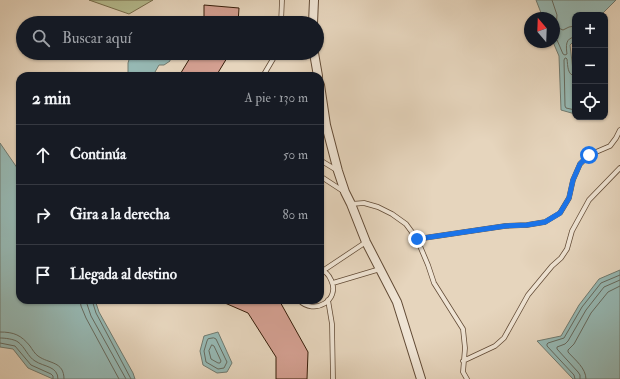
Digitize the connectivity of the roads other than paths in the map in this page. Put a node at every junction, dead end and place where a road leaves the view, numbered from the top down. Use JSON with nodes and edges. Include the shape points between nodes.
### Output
{"nodes":[{"id":1,"x":282,"y":0,"type":"edge"},
{"id":2,"x":314,"y":0,"type":"edge"},
{"id":3,"x":281,"y":16,"type":"edge"},
{"id":4,"x":313,"y":16,"type":"edge"},
{"id":5,"x":271,"y":60,"type":"edge"},
{"id":6,"x":315,"y":60,"type":"edge"},
{"id":7,"x":265,"y":72,"type":"edge"},
{"id":8,"x":317,"y":72,"type":"edge"},
{"id":9,"x":324,"y":112,"type":"edge"},
{"id":10,"x":620,"y":130,"type":"edge"},
{"id":11,"x":324,"y":162,"type":"edge"},
{"id":12,"x":620,"y":168,"type":"edge"},
{"id":13,"x":338,"y":171,"type":"junction"},
{"id":14,"x":324,"y":179,"type":"edge"},
{"id":15,"x":345,"y":192,"type":"junction"},
{"id":16,"x":351,"y":204,"type":"junction"},
{"id":17,"x":417,"y":239,"type":"junction"},
{"id":18,"x":366,"y":242,"type":"junction"},
{"id":19,"x":324,"y":269,"type":"edge"},
{"id":20,"x":380,"y":269,"type":"junction"},
{"id":21,"x":324,"y":272,"type":"edge"},
{"id":22,"x":333,"y":283,"type":"junction"},
{"id":23,"x":328,"y":300,"type":"junction"},
{"id":24,"x":324,"y":303,"type":"edge"},
{"id":25,"x":304,"y":304,"type":"edge"},
{"id":26,"x":323,"y":304,"type":"edge"},
{"id":27,"x":463,"y":361,"type":"junction"},
{"id":28,"x":333,"y":379,"type":"edge"},
{"id":29,"x":421,"y":379,"type":"edge"},
{"id":30,"x":467,"y":379,"type":"edge"}],
"edges":[{"from":1,"to":3,"type":"lane"},
{"from":2,"to":4,"type":"street"},
{"from":5,"to":7,"type":"lane"},
{"from":6,"to":8,"type":"street"},
{"from":9,"to":13,"type":"street"},
{"from":10,"to":17,"type":"lane","via":[[610,146],[589,155],[580,164],[569,198],[560,213],[545,222]]},
{"from":11,"to":13,"type":"lane"},
{"from":12,"to":27,"type":"lane","via":[[589,200],[572,231],[567,249],[528,295],[504,338],[495,346]]},
{"from":13,"to":15,"type":"street"},
{"from":14,"to":15,"type":"lane"},
{"from":15,"to":16,"type":"street"},
{"from":16,"to":17,"type":"lane","via":[[364,202],[392,214],[406,224]]},
{"from":16,"to":18,"type":"street"},
{"from":17,"to":27,"type":"lane","via":[[434,283],[463,329]]},
{"from":18,"to":19,"type":"lane"},
{"from":18,"to":20,"type":"street"},
{"from":20,"to":22,"type":"lane"},
{"from":20,"to":29,"type":"street","via":[[397,302]]},
{"from":21,"to":22,"type":"lane"},
{"from":22,"to":23,"type":"lane","via":[[332,295]]},
{"from":23,"to":24,"type":"lane"},
{"from":23,"to":28,"type":"lane","via":[[332,324]]},
{"from":25,"to":26,"type":"lane","via":[[311,307]]},
{"from":27,"to":30,"type":"lane","via":[[463,372]]}]}
